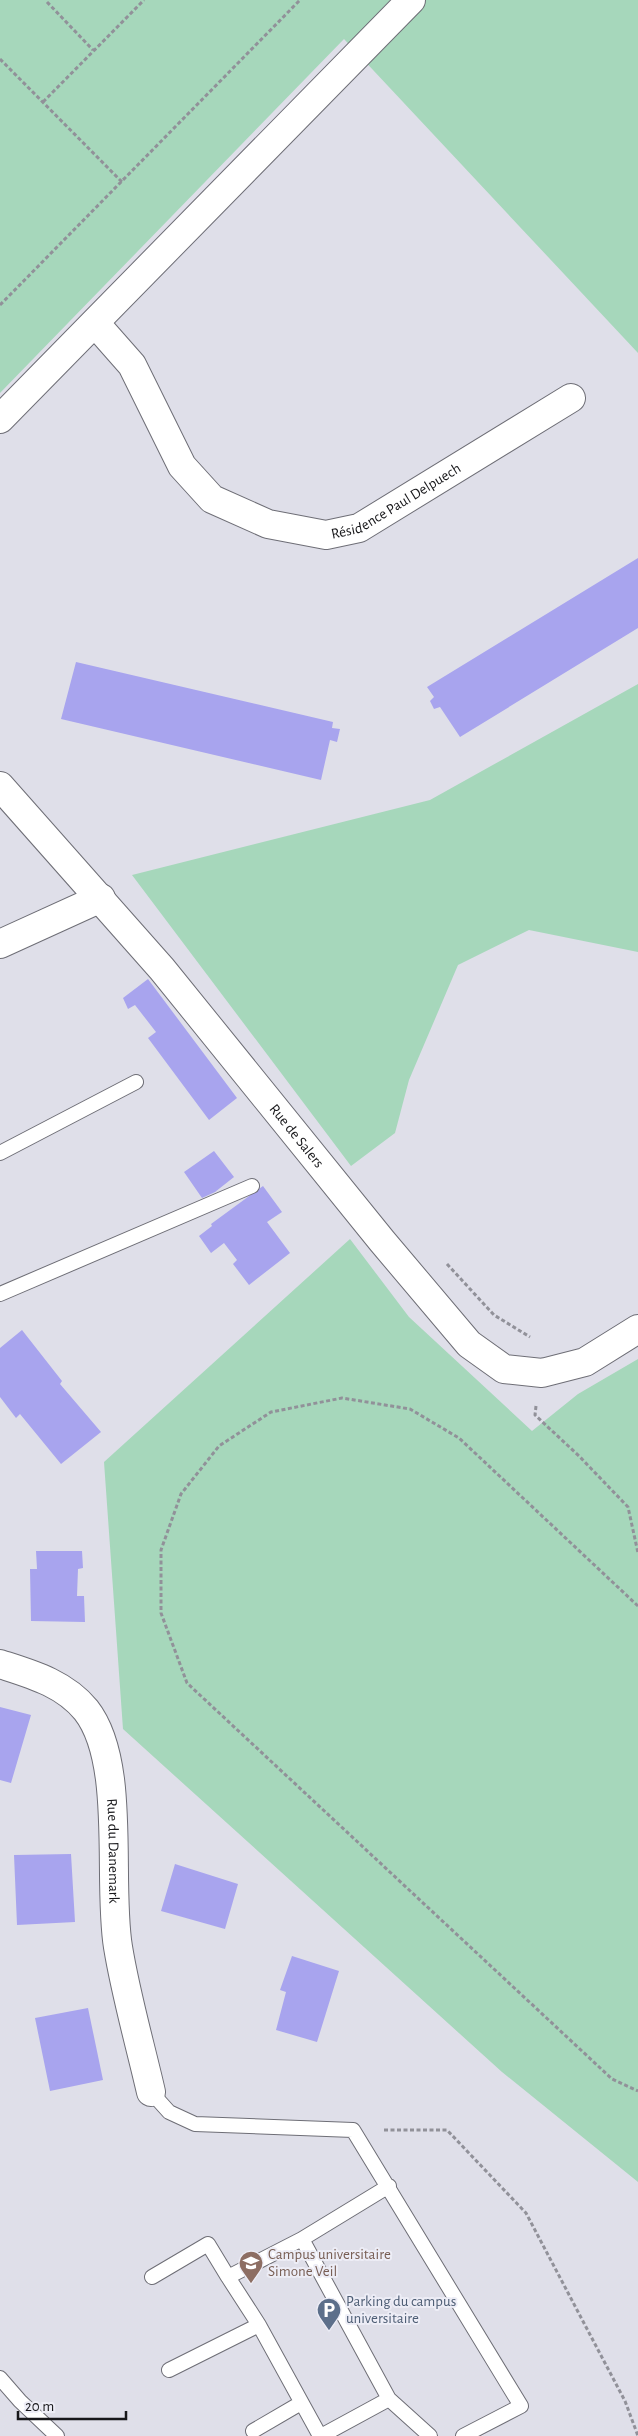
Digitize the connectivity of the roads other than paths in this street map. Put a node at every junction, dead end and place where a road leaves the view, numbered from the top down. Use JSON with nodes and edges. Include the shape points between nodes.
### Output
{"nodes":[{"id":1,"x":411,"y":0,"type":"edge"},
{"id":2,"x":95,"y":323,"type":"junction"},
{"id":3,"x":571,"y":398,"type":"dead end"},
{"id":4,"x":0,"y":419,"type":"edge"},
{"id":5,"x":0,"y":786,"type":"edge"},
{"id":6,"x":101,"y":898,"type":"junction"},
{"id":7,"x":0,"y":944,"type":"edge"},
{"id":8,"x":136,"y":1082,"type":"dead end"},
{"id":9,"x":0,"y":1153,"type":"edge"},
{"id":10,"x":252,"y":1186,"type":"dead end"},
{"id":11,"x":0,"y":1294,"type":"edge"},
{"id":12,"x":638,"y":1329,"type":"edge"},
{"id":13,"x":0,"y":1664,"type":"edge"},
{"id":14,"x":151,"y":2092,"type":"joint"},
{"id":15,"x":389,"y":2186,"type":"junction"},
{"id":16,"x":302,"y":2239,"type":"junction"},
{"id":17,"x":152,"y":2277,"type":"dead end"},
{"id":18,"x":228,"y":2277,"type":"junction"},
{"id":19,"x":259,"y":2325,"type":"junction"},
{"id":20,"x":169,"y":2370,"type":"dead end"},
{"id":21,"x":0,"y":2378,"type":"edge"},
{"id":22,"x":389,"y":2399,"type":"junction"},
{"id":23,"x":301,"y":2403,"type":"junction"},
{"id":24,"x":253,"y":2431,"type":"dead end"},
{"id":25,"x":57,"y":2436,"type":"edge"},
{"id":26,"x":321,"y":2436,"type":"edge"},
{"id":27,"x":430,"y":2436,"type":"edge"},
{"id":28,"x":463,"y":2436,"type":"edge"}],
"edges":[{"from":1,"to":2,"type":"street"},
{"from":2,"to":3,"type":"street","name":"Résidence Paul Delpuech","via":[[132,365],[182,466],[212,499],[268,524],[326,535],[359,528]]},
{"from":2,"to":4,"type":"street"},
{"from":5,"to":6,"type":"street","name":"Rue de Salers"},
{"from":6,"to":7,"type":"street"},
{"from":6,"to":12,"type":"street","name":"Rue de Salers","via":[[162,968],[382,1242],[469,1344],[504,1369],[542,1373],[585,1362]]},
{"from":8,"to":9,"type":"lane"},
{"from":10,"to":11,"type":"lane"},
{"from":13,"to":14,"type":"street","name":"Rue du Danemark","via":[[45,1679],[66,1692],[86,1710],[100,1734],[109,1763],[118,1946]]},
{"from":14,"to":15,"type":"lane","via":[[169,2112],[195,2124],[353,2130]]},
{"from":15,"to":16,"type":"lane"},
{"from":15,"to":28,"type":"lane","via":[[521,2406]]},
{"from":16,"to":18,"type":"lane"},
{"from":16,"to":22,"type":"lane"},
{"from":17,"to":18,"type":"lane","via":[[208,2244]]},
{"from":18,"to":19,"type":"lane"},
{"from":19,"to":20,"type":"lane"},
{"from":19,"to":23,"type":"lane"},
{"from":21,"to":25,"type":"lane"},
{"from":22,"to":26,"type":"lane"},
{"from":22,"to":27,"type":"lane"},
{"from":23,"to":24,"type":"lane"},
{"from":23,"to":26,"type":"lane"}]}
